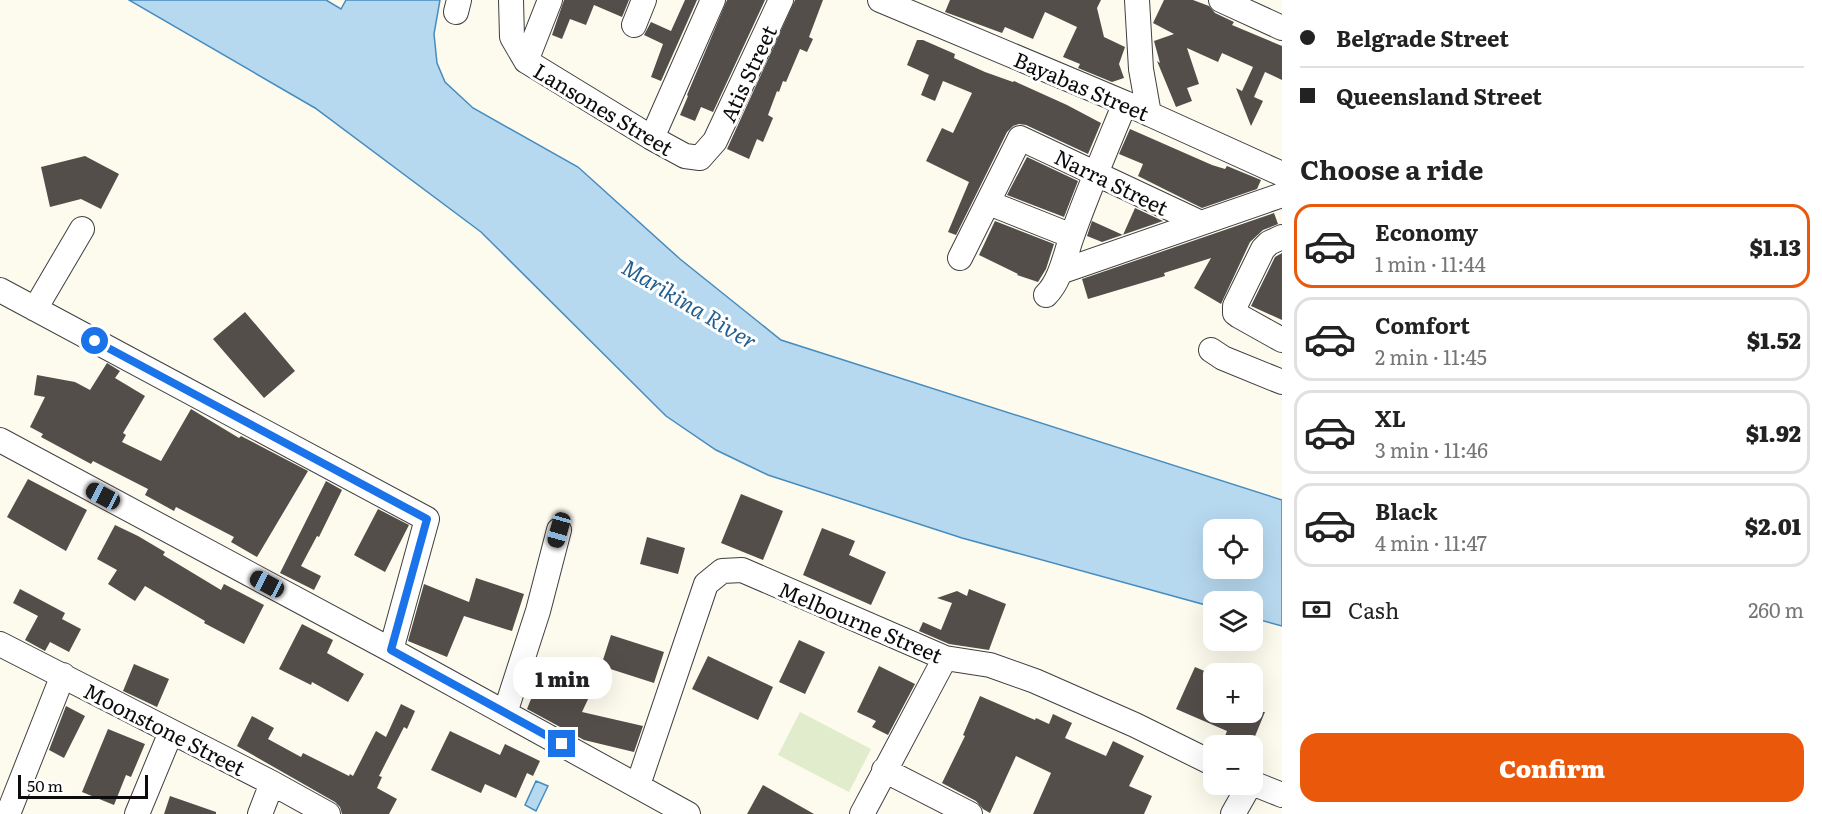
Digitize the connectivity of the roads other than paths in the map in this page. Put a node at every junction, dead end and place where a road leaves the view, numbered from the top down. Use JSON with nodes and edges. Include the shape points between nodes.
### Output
{"nodes":[{"id":1,"x":512,"y":0,"type":"edge"},
{"id":2,"x":550,"y":0,"type":"edge"},
{"id":3,"x":644,"y":0,"type":"edge"},
{"id":4,"x":713,"y":0,"type":"edge"},
{"id":5,"x":781,"y":0,"type":"edge"},
{"id":6,"x":880,"y":0,"type":"edge"},
{"id":7,"x":1137,"y":0,"type":"edge"},
{"id":8,"x":1221,"y":0,"type":"edge"},
{"id":9,"x":634,"y":25,"type":"dead end"},
{"id":10,"x":1282,"y":28,"type":"edge"},
{"id":11,"x":526,"y":60,"type":"junction"},
{"id":12,"x":1125,"y":103,"type":"junction"},
{"id":13,"x":1149,"y":114,"type":"junction"},
{"id":14,"x":652,"y":138,"type":"junction"},
{"id":15,"x":712,"y":144,"type":"joint"},
{"id":16,"x":1097,"y":174,"type":"junction"},
{"id":17,"x":1282,"y":174,"type":"edge"},
{"id":18,"x":1282,"y":195,"type":"edge"},
{"id":19,"x":989,"y":203,"type":"junction"},
{"id":20,"x":1201,"y":223,"type":"junction"},
{"id":21,"x":82,"y":229,"type":"dead end"},
{"id":22,"x":1072,"y":236,"type":"junction"},
{"id":23,"x":1282,"y":237,"type":"edge"},
{"id":24,"x":960,"y":258,"type":"dead end"},
{"id":25,"x":1060,"y":272,"type":"junction"},
{"id":26,"x":0,"y":290,"type":"edge"},
{"id":27,"x":1046,"y":295,"type":"dead end"},
{"id":28,"x":35,"y":309,"type":"junction"},
{"id":29,"x":1280,"y":333,"type":"edge"},
{"id":30,"x":1211,"y":350,"type":"dead end"},
{"id":31,"x":1282,"y":382,"type":"edge"},
{"id":32,"x":0,"y":440,"type":"edge"},
{"id":33,"x":559,"y":530,"type":"dead end"},
{"id":34,"x":0,"y":644,"type":"edge"},
{"id":35,"x":391,"y":650,"type":"junction"},
{"id":36,"x":945,"y":658,"type":"junction"},
{"id":37,"x":63,"y":675,"type":"junction"},
{"id":38,"x":506,"y":713,"type":"junction"},
{"id":39,"x":171,"y":732,"type":"junction"},
{"id":40,"x":1203,"y":759,"type":"edge"},
{"id":41,"x":884,"y":770,"type":"junction"},
{"id":42,"x":272,"y":783,"type":"junction"},
{"id":43,"x":638,"y":785,"type":"junction"},
{"id":44,"x":1263,"y":788,"type":"edge"},
{"id":45,"x":1244,"y":795,"type":"edge"},
{"id":46,"x":1282,"y":795,"type":"edge"},
{"id":47,"x":8,"y":814,"type":"edge"},
{"id":48,"x":137,"y":814,"type":"edge"},
{"id":49,"x":260,"y":814,"type":"edge"},
{"id":50,"x":328,"y":814,"type":"edge"},
{"id":51,"x":688,"y":814,"type":"edge"},
{"id":52,"x":862,"y":814,"type":"edge"},
{"id":53,"x":970,"y":814,"type":"edge"},
{"id":54,"x":1233,"y":814,"type":"edge"}],
"edges":[{"from":1,"to":11,"type":"street","via":[[512,37]]},
{"from":2,"to":11,"type":"street"},
{"from":3,"to":9,"type":"street"},
{"from":4,"to":14,"type":"street"},
{"from":5,"to":15,"type":"street","name":"Atis Street"},
{"from":6,"to":12,"type":"street","name":"Bayabas Street"},
{"from":7,"to":13,"type":"street","via":[[1141,69]]},
{"from":8,"to":10,"type":"street"},
{"from":11,"to":14,"type":"street","name":"Lansones Street"},
{"from":12,"to":13,"type":"street","name":"Bayabas Street"},
{"from":12,"to":16,"type":"street"},
{"from":13,"to":17,"type":"street","name":"Bayabas Street"},
{"from":14,"to":15,"type":"street","name":"Lansones Street","via":[[684,156],[700,158]]},
{"from":16,"to":19,"type":"street","name":"Narra Street","via":[[1018,139]]},
{"from":16,"to":20,"type":"street","name":"Narra Street"},
{"from":16,"to":22,"type":"street"},
{"from":18,"to":20,"type":"street"},
{"from":19,"to":22,"type":"street"},
{"from":19,"to":24,"type":"street"},
{"from":20,"to":25,"type":"street"},
{"from":21,"to":28,"type":"street"},
{"from":22,"to":25,"type":"street"},
{"from":23,"to":29,"type":"street","via":[[1263,249],[1234,306],[1239,316]]},
{"from":25,"to":27,"type":"street"},
{"from":26,"to":28,"type":"street"},
{"from":28,"to":35,"type":"street","via":[[427,519]]},
{"from":30,"to":31,"type":"street"},
{"from":32,"to":35,"type":"street"},
{"from":33,"to":38,"type":"street"},
{"from":34,"to":37,"type":"street","name":"Moonstone Street"},
{"from":35,"to":38,"type":"street"},
{"from":36,"to":40,"type":"street","name":"Melbourne Street","via":[[990,665],[1035,681]]},
{"from":36,"to":41,"type":"street"},
{"from":36,"to":43,"type":"street","name":"Melbourne Street","via":[[742,570],[722,571],[706,584]]},
{"from":37,"to":39,"type":"street","name":"Moonstone Street"},
{"from":37,"to":47,"type":"street"},
{"from":38,"to":43,"type":"street"},
{"from":39,"to":42,"type":"street","name":"Moonstone Street"},
{"from":39,"to":48,"type":"street"},
{"from":41,"to":52,"type":"street"},
{"from":41,"to":53,"type":"street"},
{"from":42,"to":49,"type":"street"},
{"from":42,"to":50,"type":"street","name":"Moonstone Street"},
{"from":43,"to":51,"type":"street"},
{"from":44,"to":46,"type":"street"},
{"from":45,"to":54,"type":"street"}]}
